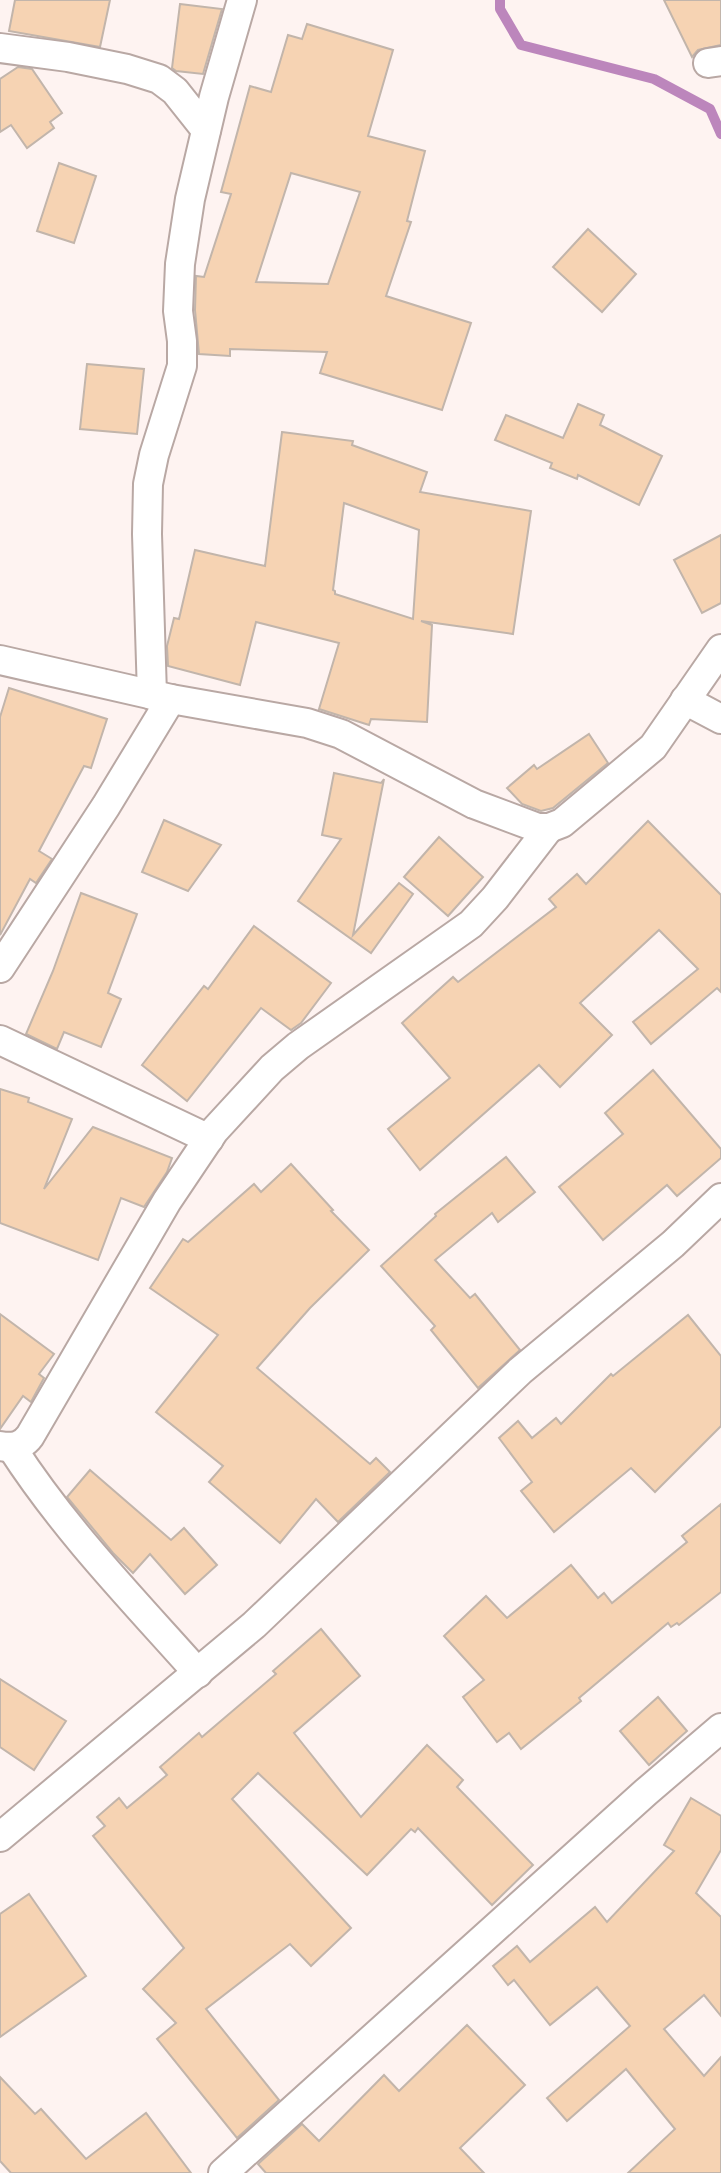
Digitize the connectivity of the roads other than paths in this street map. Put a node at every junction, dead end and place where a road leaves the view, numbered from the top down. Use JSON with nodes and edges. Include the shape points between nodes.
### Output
{"nodes":[{"id":1,"x":242,"y":0,"type":"edge"},
{"id":2,"x":0,"y":48,"type":"edge"},
{"id":3,"x":206,"y":130,"type":"junction"},
{"id":4,"x":721,"y":649,"type":"edge"},
{"id":5,"x":0,"y":660,"type":"edge"},
{"id":6,"x":161,"y":697,"type":"junction"},
{"id":7,"x":685,"y":700,"type":"junction"},
{"id":8,"x":721,"y":719,"type":"edge"},
{"id":9,"x":549,"y":828,"type":"junction"},
{"id":10,"x":0,"y":968,"type":"edge"},
{"id":11,"x":0,"y":1040,"type":"edge"},
{"id":12,"x":209,"y":1139,"type":"junction"},
{"id":13,"x":721,"y":1198,"type":"edge"},
{"id":14,"x":6,"y":1447,"type":"edge"},
{"id":15,"x":198,"y":1672,"type":"junction"},
{"id":16,"x":721,"y":1728,"type":"edge"},
{"id":17,"x":0,"y":1838,"type":"edge"},
{"id":18,"x":223,"y":2173,"type":"edge"}],
"edges":[{"from":1,"to":3,"type":"street"},
{"from":2,"to":3,"type":"street","via":[[115,66],[159,79],[175,91]]},
{"from":3,"to":6,"type":"street","via":[[180,264],[182,366],[148,484],[147,534]]},
{"from":4,"to":7,"type":"street"},
{"from":5,"to":6,"type":"street"},
{"from":6,"to":9,"type":"street","via":[[307,723],[341,734],[474,804]]},
{"from":6,"to":10,"type":"street","via":[[106,806]]},
{"from":7,"to":8,"type":"street"},
{"from":7,"to":9,"type":"street","via":[[653,747],[562,823]]},
{"from":9,"to":12,"type":"street","via":[[471,924],[298,1046],[272,1068]]},
{"from":11,"to":12,"type":"street"},
{"from":12,"to":14,"type":"street","via":[[167,1201],[30,1436]]},
{"from":13,"to":15,"type":"street","via":[[673,1244],[520,1371],[254,1625]]},
{"from":14,"to":15,"type":"street","via":[[89,1551]]},
{"from":15,"to":17,"type":"street"},
{"from":16,"to":18,"type":"street"}]}
